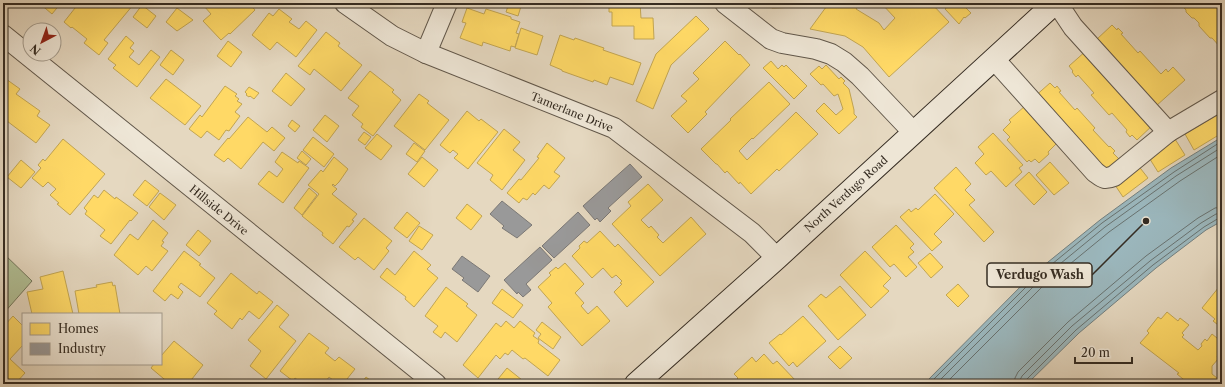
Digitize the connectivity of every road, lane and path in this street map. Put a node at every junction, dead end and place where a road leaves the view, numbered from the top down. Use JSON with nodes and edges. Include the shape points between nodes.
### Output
{"nodes":[{"id":1,"x":345,"y":3,"type":"edge"},
{"id":2,"x":447,"y":3,"type":"edge"},
{"id":3,"x":725,"y":3,"type":"edge"},
{"id":4,"x":1056,"y":3,"type":"edge"},
{"id":5,"x":3,"y":35,"type":"edge"},
{"id":6,"x":426,"y":53,"type":"junction"},
{"id":7,"x":994,"y":59,"type":"junction"},
{"id":8,"x":1222,"y":100,"type":"edge"},
{"id":9,"x":1168,"y":132,"type":"junction"},
{"id":10,"x":914,"y":133,"type":"junction"},
{"id":11,"x":777,"y":258,"type":"junction"},
{"id":12,"x":436,"y":384,"type":"edge"},
{"id":13,"x":636,"y":384,"type":"edge"}],
"edges":[{"from":1,"to":6,"type":"street","name":"Tamerlane Drive","via":[[392,36]]},
{"from":2,"to":6,"type":"street"},
{"from":3,"to":10,"type":"street","via":[[771,39],[816,49],[844,62]]},
{"from":4,"to":7,"type":"main road","name":"North Verdugo Road"},
{"from":4,"to":9,"type":"street","via":[[1073,27]]},
{"from":5,"to":12,"type":"street","name":"Hillside Drive"},
{"from":6,"to":11,"type":"street","name":"Tamerlane Drive","via":[[614,128],[755,236]]},
{"from":7,"to":9,"type":"street","via":[[1094,172],[1103,178],[1114,176]]},
{"from":7,"to":10,"type":"main road","name":"North Verdugo Road"},
{"from":8,"to":9,"type":"street"},
{"from":10,"to":11,"type":"main road","name":"North Verdugo Road"},
{"from":11,"to":13,"type":"main road","name":"North Verdugo Road"}]}
